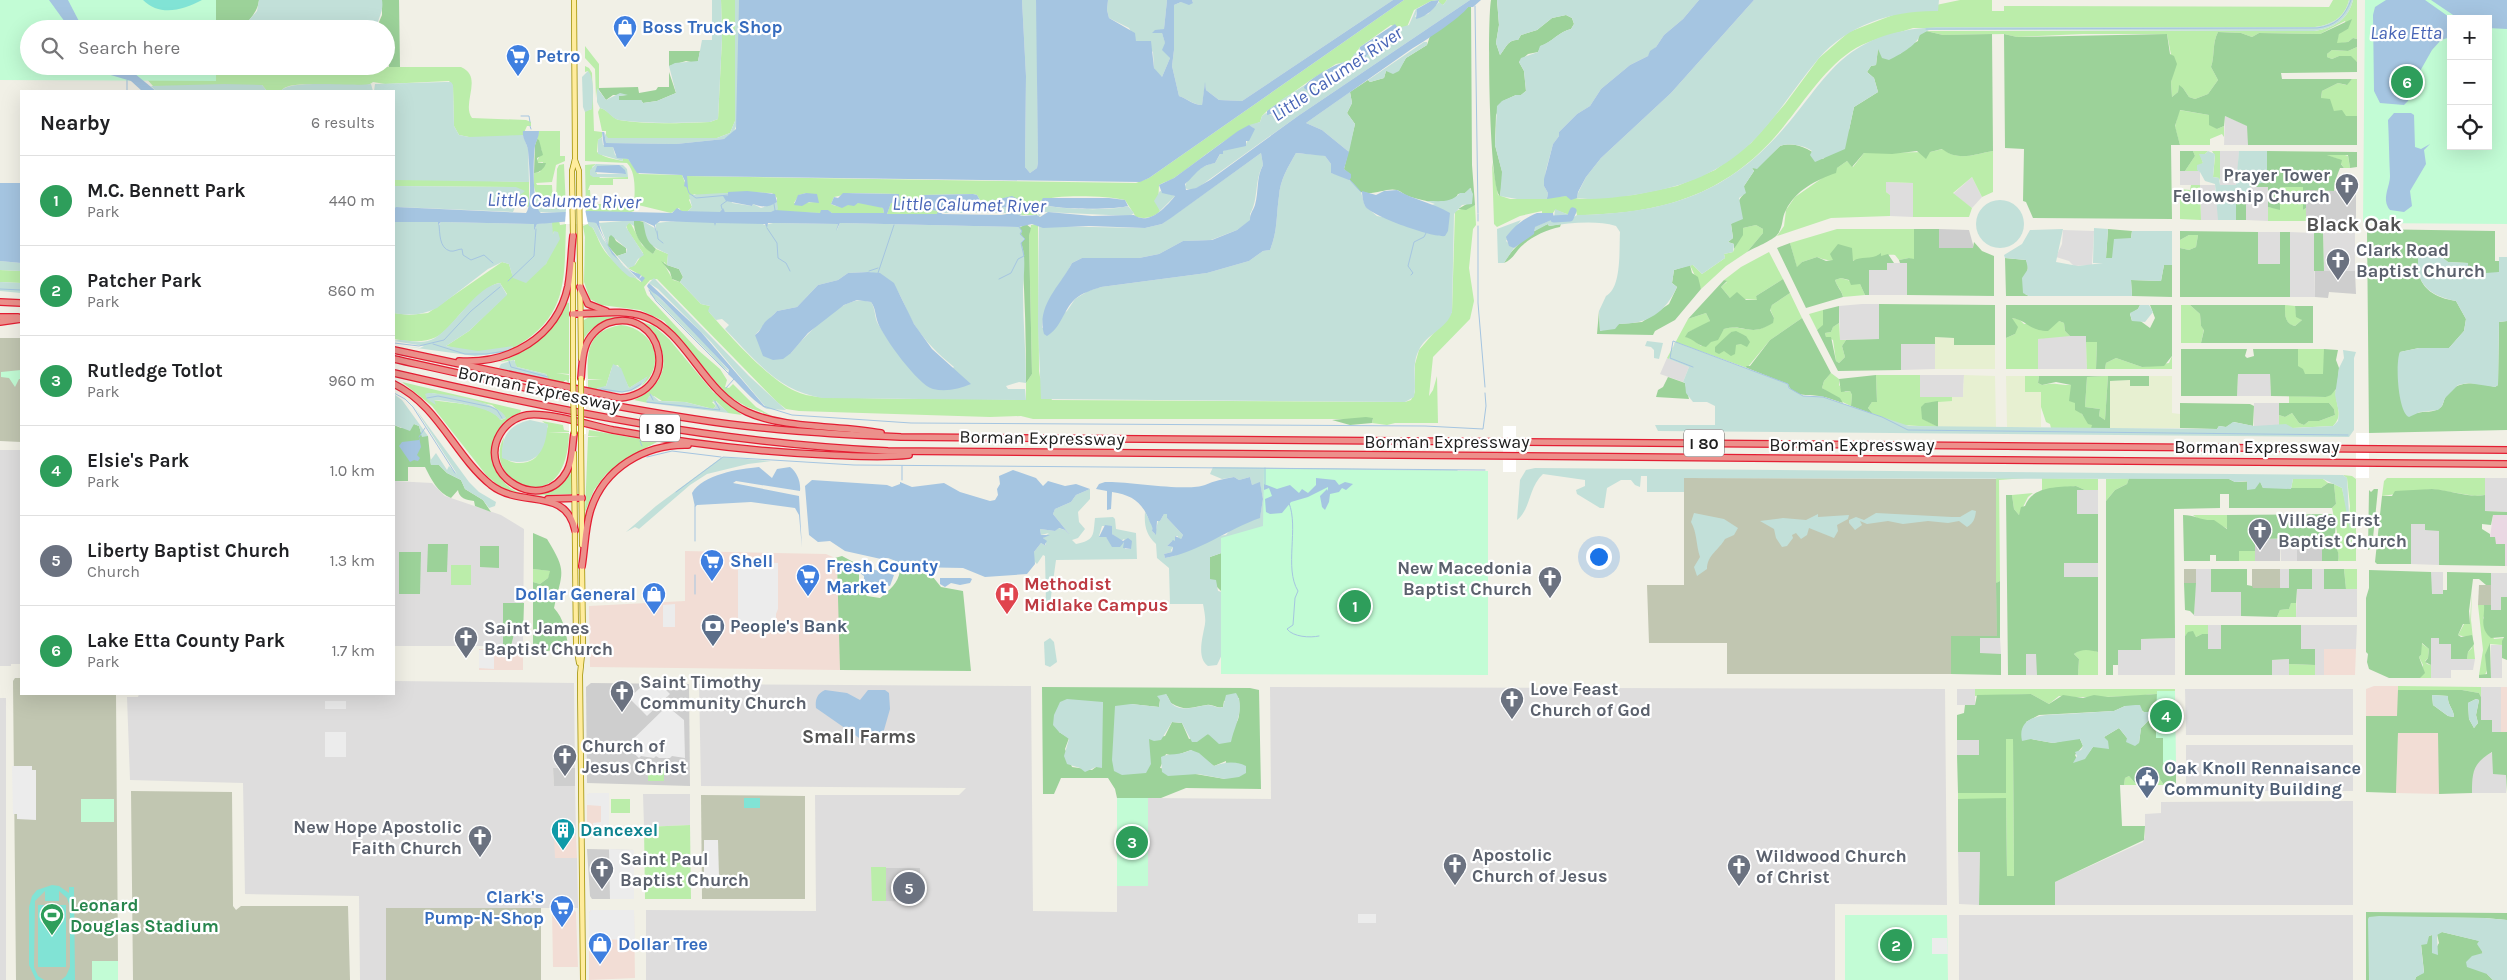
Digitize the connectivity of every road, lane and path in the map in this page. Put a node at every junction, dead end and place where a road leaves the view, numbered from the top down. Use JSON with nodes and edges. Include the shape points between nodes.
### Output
{"nodes":[{"id":1,"x":574,"y":0,"type":"edge"},
{"id":2,"x":575,"y":159,"type":"junction"},
{"id":3,"x":573,"y":236,"type":"junction"},
{"id":4,"x":580,"y":287,"type":"junction"},
{"id":5,"x":0,"y":302,"type":"edge"},
{"id":6,"x":20,"y":303,"type":"edge"},
{"id":7,"x":615,"y":312,"type":"junction"},
{"id":8,"x":573,"y":314,"type":"junction"},
{"id":9,"x":580,"y":314,"type":"junction"},
{"id":10,"x":0,"y":317,"type":"edge"},
{"id":11,"x":20,"y":318,"type":"edge"},
{"id":12,"x":20,"y":318,"type":"edge"},
{"id":13,"x":0,"y":322,"type":"edge"},
{"id":14,"x":395,"y":350,"type":"edge"},
{"id":15,"x":395,"y":359,"type":"edge"},
{"id":16,"x":442,"y":360,"type":"junction"},
{"id":17,"x":395,"y":373,"type":"edge"},
{"id":18,"x":581,"y":378,"type":"junction"},
{"id":19,"x":395,"y":385,"type":"edge"},
{"id":20,"x":574,"y":434,"type":"junction"},
{"id":21,"x":901,"y":437,"type":"junction"},
{"id":22,"x":710,"y":445,"type":"junction"},
{"id":23,"x":2507,"y":450,"type":"edge"},
{"id":24,"x":930,"y":452,"type":"junction"},
{"id":25,"x":2507,"y":464,"type":"edge"},
{"id":26,"x":575,"y":498,"type":"junction"},
{"id":27,"x":582,"y":498,"type":"junction"},
{"id":28,"x":533,"y":499,"type":"junction"},
{"id":29,"x":575,"y":530,"type":"junction"},
{"id":30,"x":582,"y":566,"type":"junction"},
{"id":31,"x":580,"y":667,"type":"junction"},
{"id":32,"x":583,"y":980,"type":"edge"}],
"edges":[{"from":1,"to":2,"type":"main road"},
{"from":2,"to":3,"type":"main road","via":[[572,171]]},
{"from":2,"to":4,"type":"main road","via":[[579,171]]},
{"from":3,"to":8,"type":"main road"},
{"from":3,"to":16,"type":"highway","via":[[568,286],[551,324],[540,335],[513,353],[497,359],[482,362]]},
{"from":4,"to":7,"type":"highway","via":[[588,304]]},
{"from":4,"to":9,"type":"main road"},
{"from":5,"to":6,"type":"highway"},
{"from":7,"to":9,"type":"highway"},
{"from":7,"to":21,"type":"highway","via":[[646,317],[657,323],[725,399],[748,413],[773,420]]},
{"from":8,"to":9,"type":"highway"},
{"from":8,"to":20,"type":"main road","bridge":true},
{"from":9,"to":18,"type":"main road"},
{"from":10,"to":11,"type":"highway"},
{"from":12,"to":13,"type":"highway"},
{"from":14,"to":16,"type":"highway"},
{"from":15,"to":21,"type":"highway","name":"Borman Expressway","number":"I 80","via":[[559,396],[695,420]]},
{"from":16,"to":18,"type":"highway","via":[[620,398],[638,394],[652,383],[659,368],[655,341],[639,325],[617,321],[606,324],[588,341]]},
{"from":17,"to":24,"type":"highway","name":"Borman Expressway","number":"I 80","via":[[591,416],[693,433],[812,447]]},
{"from":18,"to":27,"type":"main road","bridge":true},
{"from":19,"to":28,"type":"highway","via":[[429,410],[492,485],[512,496]]},
{"from":20,"to":22,"type":"highway","via":[[568,470],[563,478],[548,488],[521,489],[506,479],[496,464],[495,446],[502,429],[525,416],[545,416]]},
{"from":20,"to":26,"type":"main road"},
{"from":21,"to":23,"type":"highway","name":"Borman Expressway","number":"I 80"},
{"from":22,"to":24,"type":"highway","via":[[838,455],[895,456]]},
{"from":22,"to":30,"type":"highway","via":[[656,449],[636,456],[612,474],[591,509]]},
{"from":24,"to":25,"type":"highway","name":"Borman Expressway","number":"I 80"},
{"from":26,"to":27,"type":"highway"},
{"from":26,"to":28,"type":"highway"},
{"from":26,"to":29,"type":"main road"},
{"from":27,"to":30,"type":"main road"},
{"from":28,"to":29,"type":"highway","via":[[565,508]]},
{"from":29,"to":31,"type":"main road","via":[[576,644]]},
{"from":30,"to":31,"type":"main road","via":[[583,644]]},
{"from":31,"to":32,"type":"main road"}]}
